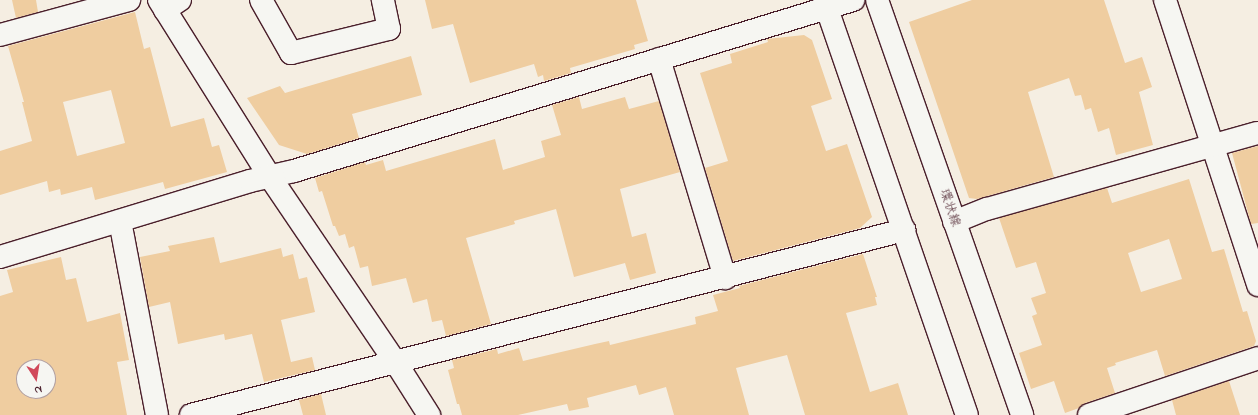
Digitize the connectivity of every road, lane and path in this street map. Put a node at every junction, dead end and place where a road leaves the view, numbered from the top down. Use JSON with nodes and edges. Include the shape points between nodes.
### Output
{"nodes":[{"id":1,"x":129,"y":0,"type":"edge"},
{"id":2,"x":261,"y":0,"type":"edge"},
{"id":3,"x":383,"y":0,"type":"edge"},
{"id":4,"x":853,"y":0,"type":"edge"},
{"id":5,"x":877,"y":0,"type":"edge"},
{"id":6,"x":1164,"y":0,"type":"edge"},
{"id":7,"x":168,"y":3,"type":"edge"},
{"id":8,"x":826,"y":4,"type":"edge"},
{"id":9,"x":0,"y":35,"type":"edge"},
{"id":10,"x":659,"y":59,"type":"junction"},
{"id":11,"x":1258,"y":133,"type":"edge"},
{"id":12,"x":1213,"y":146,"type":"junction"},
{"id":13,"x":270,"y":178,"type":"junction"},
{"id":14,"x":120,"y":221,"type":"junction"},
{"id":15,"x":954,"y":222,"type":"junction"},
{"id":16,"x":904,"y":230,"type":"junction"},
{"id":17,"x":0,"y":257,"type":"edge"},
{"id":18,"x":725,"y":278,"type":"junction"},
{"id":19,"x":1258,"y":285,"type":"edge"},
{"id":20,"x":1258,"y":358,"type":"edge"},
{"id":21,"x":396,"y":363,"type":"junction"},
{"id":22,"x":157,"y":415,"type":"edge"},
{"id":23,"x":191,"y":415,"type":"edge"},
{"id":24,"x":429,"y":415,"type":"edge"},
{"id":25,"x":967,"y":415,"type":"edge"},
{"id":26,"x":1022,"y":415,"type":"edge"},
{"id":27,"x":1089,"y":415,"type":"edge"}],
"edges":[{"from":1,"to":9,"type":"street"},
{"from":2,"to":3,"type":"street","via":[[291,53],[389,29]]},
{"from":4,"to":8,"type":"street"},
{"from":5,"to":15,"type":"street","name":"環状線"},
{"from":6,"to":12,"type":"street"},
{"from":7,"to":13,"type":"street"},
{"from":8,"to":10,"type":"street"},
{"from":8,"to":16,"type":"street"},
{"from":10,"to":13,"type":"street"},
{"from":10,"to":18,"type":"street"},
{"from":11,"to":12,"type":"street"},
{"from":12,"to":15,"type":"street","via":[[987,209]]},
{"from":12,"to":19,"type":"street"},
{"from":13,"to":14,"type":"street","via":[[250,181]]},
{"from":13,"to":21,"type":"street"},
{"from":14,"to":17,"type":"street"},
{"from":14,"to":22,"type":"street"},
{"from":15,"to":26,"type":"street","name":"環状線"},
{"from":16,"to":18,"type":"street"},
{"from":16,"to":25,"type":"street"},
{"from":18,"to":21,"type":"street"},
{"from":20,"to":27,"type":"street"},
{"from":21,"to":23,"type":"street"},
{"from":21,"to":24,"type":"street"}]}
